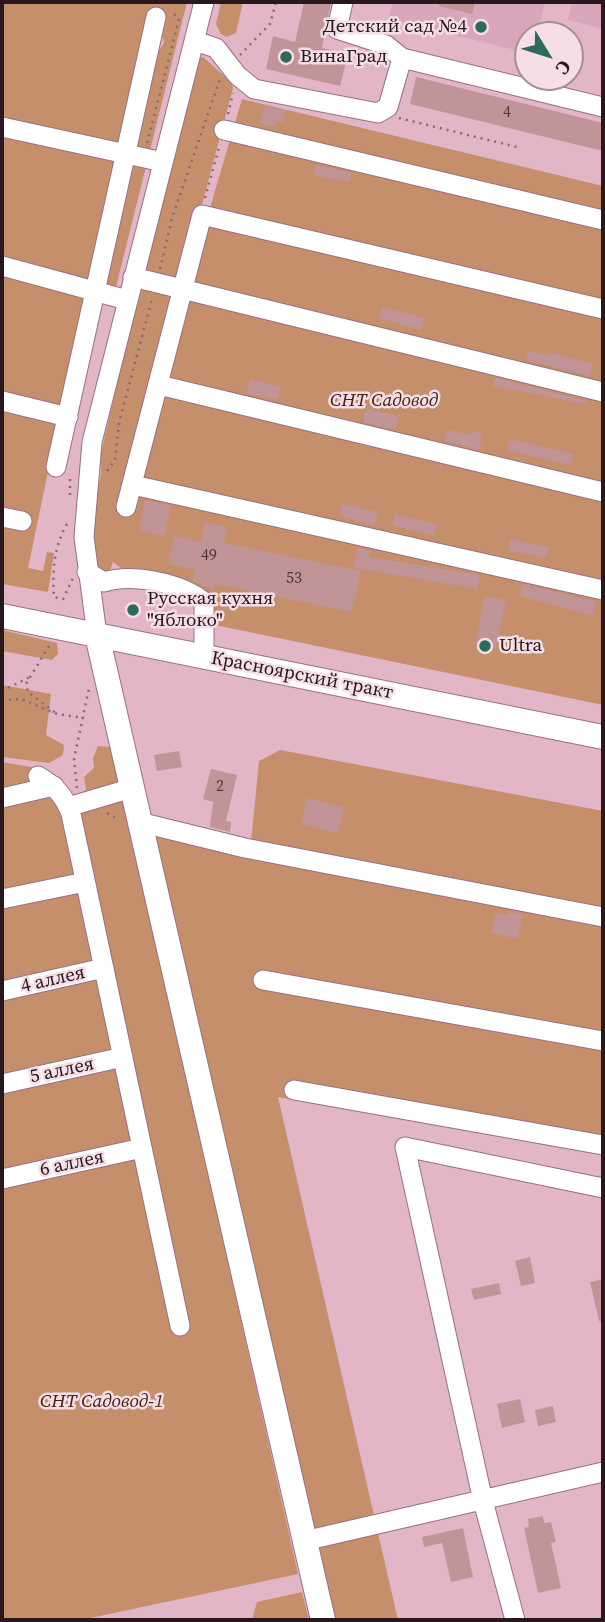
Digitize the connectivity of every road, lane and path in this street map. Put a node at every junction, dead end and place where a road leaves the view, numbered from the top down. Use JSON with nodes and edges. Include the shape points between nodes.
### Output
{"nodes":[{"id":1,"x":204,"y":2,"type":"edge"},
{"id":2,"x":343,"y":2,"type":"edge"},
{"id":3,"x":156,"y":17,"type":"dead end"},
{"id":4,"x":195,"y":41,"type":"junction"},
{"id":5,"x":402,"y":58,"type":"junction"},
{"id":6,"x":603,"y":107,"type":"edge"},
{"id":7,"x":378,"y":113,"type":"junction"},
{"id":8,"x":2,"y":127,"type":"edge"},
{"id":9,"x":225,"y":130,"type":"dead end"},
{"id":10,"x":521,"y":148,"type":"dead end"},
{"id":11,"x":126,"y":153,"type":"junction"},
{"id":12,"x":163,"y":162,"type":"junction"},
{"id":13,"x":603,"y":220,"type":"edge"},
{"id":14,"x":2,"y":266,"type":"edge"},
{"id":15,"x":133,"y":277,"type":"junction"},
{"id":16,"x":183,"y":290,"type":"junction"},
{"id":17,"x":96,"y":291,"type":"junction"},
{"id":18,"x":127,"y":299,"type":"junction"},
{"id":19,"x":603,"y":309,"type":"edge"},
{"id":20,"x":159,"y":385,"type":"junction"},
{"id":21,"x":603,"y":392,"type":"edge"},
{"id":22,"x":2,"y":401,"type":"edge"},
{"id":23,"x":68,"y":417,"type":"junction"},
{"id":24,"x":56,"y":467,"type":"dead end"},
{"id":25,"x":133,"y":485,"type":"junction"},
{"id":26,"x":603,"y":492,"type":"edge"},
{"id":27,"x":126,"y":507,"type":"dead end"},
{"id":28,"x":2,"y":517,"type":"edge"},
{"id":29,"x":22,"y":521,"type":"dead end"},
{"id":30,"x":69,"y":522,"type":"dead end"},
{"id":31,"x":87,"y":572,"type":"junction"},
{"id":32,"x":603,"y":590,"type":"edge"},
{"id":33,"x":63,"y":599,"type":"dead end"},
{"id":34,"x":2,"y":615,"type":"edge"},
{"id":35,"x":97,"y":635,"type":"junction"},
{"id":36,"x":52,"y":639,"type":"dead end"},
{"id":37,"x":204,"y":657,"type":"junction"},
{"id":38,"x":30,"y":677,"type":"junction"},
{"id":39,"x":93,"y":681,"type":"dead end"},
{"id":40,"x":2,"y":691,"type":"edge"},
{"id":41,"x":2,"y":700,"type":"edge"},
{"id":42,"x":57,"y":714,"type":"junction"},
{"id":43,"x":84,"y":718,"type":"junction"},
{"id":44,"x":603,"y":737,"type":"edge"},
{"id":45,"x":132,"y":788,"type":"junction"},
{"id":46,"x":2,"y":798,"type":"edge"},
{"id":47,"x":76,"y":804,"type":"junction"},
{"id":48,"x":140,"y":829,"type":"junction"},
{"id":49,"x":85,"y":882,"type":"junction"},
{"id":50,"x":2,"y":899,"type":"edge"},
{"id":51,"x":603,"y":916,"type":"edge"},
{"id":52,"x":104,"y":968,"type":"junction"},
{"id":53,"x":263,"y":980,"type":"dead end"},
{"id":54,"x":2,"y":991,"type":"edge"},
{"id":55,"x":603,"y":1041,"type":"edge"},
{"id":56,"x":123,"y":1057,"type":"junction"},
{"id":57,"x":2,"y":1084,"type":"edge"},
{"id":58,"x":295,"y":1090,"type":"dead end"},
{"id":59,"x":603,"y":1145,"type":"edge"},
{"id":60,"x":142,"y":1148,"type":"junction"},
{"id":61,"x":2,"y":1179,"type":"edge"},
{"id":62,"x":603,"y":1188,"type":"edge"},
{"id":63,"x":180,"y":1326,"type":"dead end"},
{"id":64,"x":603,"y":1472,"type":"edge"},
{"id":65,"x":483,"y":1501,"type":"junction"},
{"id":66,"x":304,"y":1541,"type":"junction"},
{"id":67,"x":323,"y":1620,"type":"edge"},
{"id":68,"x":515,"y":1620,"type":"edge"}],
"edges":[{"from":1,"to":4,"type":"street"},
{"from":2,"to":5,"type":"street","via":[[337,29],[386,45]]},
{"from":3,"to":11,"type":"street"},
{"from":4,"to":7,"type":"street","via":[[216,48],[254,89]]},
{"from":4,"to":12,"type":"street"},
{"from":5,"to":6,"type":"street"},
{"from":5,"to":7,"type":"street","via":[[388,107]]},
{"from":7,"to":10,"type":"path"},
{"from":8,"to":11,"type":"street"},
{"from":9,"to":13,"type":"street"},
{"from":11,"to":12,"type":"street"},
{"from":11,"to":17,"type":"street"},
{"from":12,"to":15,"type":"street"},
{"from":14,"to":17,"type":"street"},
{"from":15,"to":16,"type":"street"},
{"from":15,"to":18,"type":"street"},
{"from":16,"to":19,"type":"street","via":[[202,215]]},
{"from":16,"to":20,"type":"street"},
{"from":16,"to":21,"type":"street"},
{"from":17,"to":18,"type":"street"},
{"from":17,"to":23,"type":"street"},
{"from":18,"to":31,"type":"street","via":[[92,442],[85,525]]},
{"from":20,"to":25,"type":"street"},
{"from":20,"to":26,"type":"street"},
{"from":22,"to":23,"type":"street"},
{"from":23,"to":24,"type":"street"},
{"from":25,"to":27,"type":"street"},
{"from":25,"to":32,"type":"street"},
{"from":28,"to":29,"type":"street"},
{"from":30,"to":33,"type":"path","via":[[60,535],[52,573],[54,597]]},
{"from":31,"to":35,"type":"street"},
{"from":31,"to":37,"type":"street","via":[[104,582],[127,578],[192,592],[204,602]]},
{"from":34,"to":35,"type":"main road","name":"Красноярский тракт"},
{"from":35,"to":37,"type":"main road","name":"Красноярский тракт"},
{"from":35,"to":45,"type":"main road"},
{"from":36,"to":38,"type":"path"},
{"from":37,"to":44,"type":"main road","name":"Красноярский тракт"},
{"from":38,"to":40,"type":"path"},
{"from":38,"to":42,"type":"path","via":[[26,684],[29,692]]},
{"from":39,"to":43,"type":"path"},
{"from":41,"to":42,"type":"path","via":[[21,699]]},
{"from":42,"to":43,"type":"path"},
{"from":43,"to":47,"type":"path","via":[[75,759]]},
{"from":45,"to":47,"type":"street"},
{"from":45,"to":48,"type":"main road"},
{"from":46,"to":47,"type":"street","via":[[46,781]]},
{"from":47,"to":48,"type":"path"},
{"from":47,"to":49,"type":"street"},
{"from":48,"to":51,"type":"street"},
{"from":48,"to":66,"type":"main road"},
{"from":49,"to":50,"type":"street"},
{"from":49,"to":52,"type":"street"},
{"from":52,"to":54,"type":"street","name":"4 аллея"},
{"from":52,"to":56,"type":"street"},
{"from":53,"to":55,"type":"street"},
{"from":56,"to":57,"type":"street","name":"5 аллея"},
{"from":56,"to":60,"type":"street"},
{"from":58,"to":59,"type":"street"},
{"from":60,"to":61,"type":"street","name":"6 аллея"},
{"from":60,"to":63,"type":"street"},
{"from":62,"to":65,"type":"street","via":[[405,1147]]},
{"from":64,"to":65,"type":"street"},
{"from":65,"to":66,"type":"street"},
{"from":65,"to":68,"type":"street"},
{"from":66,"to":67,"type":"main road"}]}
